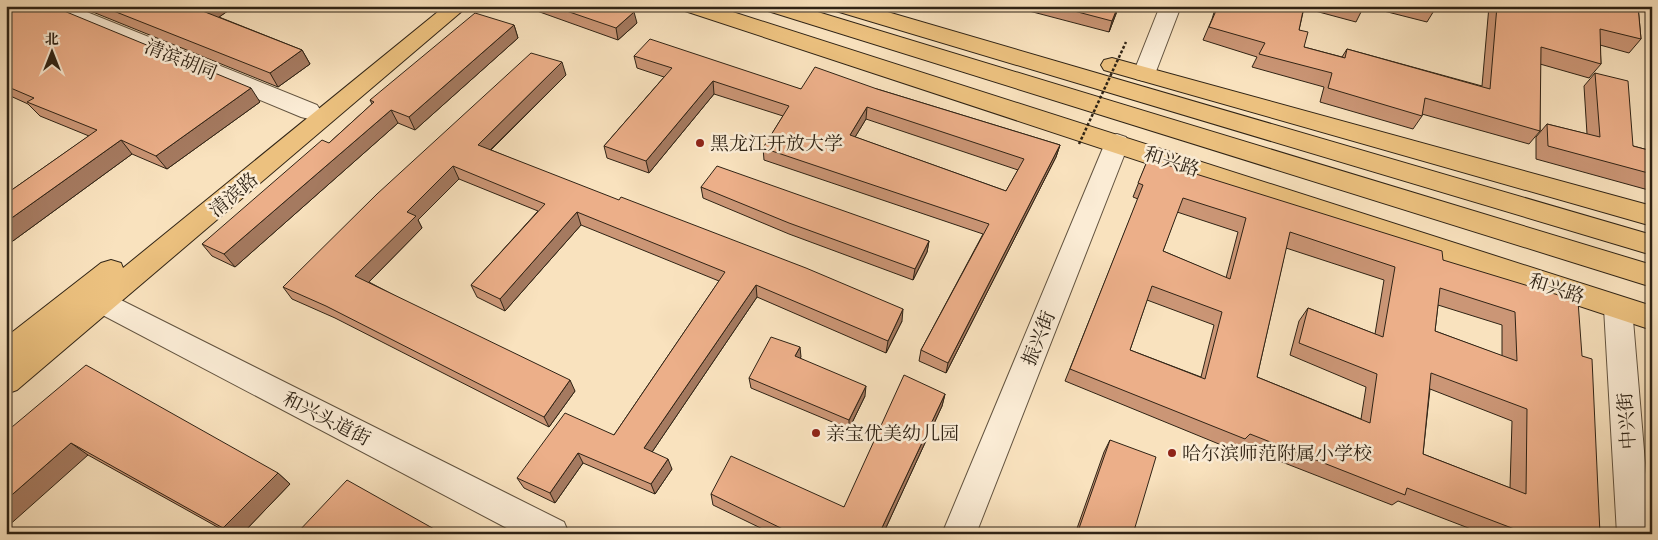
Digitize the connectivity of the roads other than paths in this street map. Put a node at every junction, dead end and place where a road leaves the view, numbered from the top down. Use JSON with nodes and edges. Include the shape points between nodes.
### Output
{"nodes":[{"id":1,"x":54,"y":6,"type":"edge"},
{"id":2,"x":439,"y":6,"type":"edge"},
{"id":3,"x":458,"y":6,"type":"edge"},
{"id":4,"x":692,"y":6,"type":"edge"},
{"id":5,"x":775,"y":6,"type":"edge"},
{"id":6,"x":844,"y":6,"type":"edge"},
{"id":7,"x":1171,"y":6,"type":"edge"},
{"id":8,"x":895,"y":22,"type":"edge"},
{"id":9,"x":824,"y":50,"type":"junction"},
{"id":10,"x":1144,"y":74,"type":"junction"},
{"id":11,"x":1053,"y":92,"type":"junction"},
{"id":12,"x":309,"y":111,"type":"junction"},
{"id":13,"x":1117,"y":143,"type":"junction"},
{"id":14,"x":1652,"y":216,"type":"edge"},
{"id":15,"x":1652,"y":245,"type":"edge"},
{"id":16,"x":1652,"y":276,"type":"edge"},
{"id":17,"x":103,"y":302,"type":"junction"},
{"id":18,"x":1618,"y":308,"type":"junction"},
{"id":19,"x":1652,"y":318,"type":"edge"},
{"id":20,"x":6,"y":354,"type":"edge"},
{"id":21,"x":6,"y":381,"type":"edge"},
{"id":22,"x":552,"y":534,"type":"edge"},
{"id":23,"x":959,"y":534,"type":"edge"},
{"id":24,"x":1634,"y":534,"type":"edge"}],
"edges":[{"from":1,"to":12,"type":"street","name":"清滨胡同"},
{"from":2,"to":12,"type":"main road","name":"清滨路"},
{"from":3,"to":17,"type":"main road","name":"清滨路"},
{"from":4,"to":9,"type":"main road","name":"和兴路"},
{"from":5,"to":8,"type":"main road"},
{"from":6,"to":8,"type":"main road"},
{"from":7,"to":10,"type":"street"},
{"from":8,"to":10,"type":"main road","via":[[1059,50]]},
{"from":8,"to":11,"type":"main road","name":"和兴路"},
{"from":8,"to":15,"type":"main road"},
{"from":9,"to":11,"type":"main road"},
{"from":9,"to":13,"type":"main road","name":"和兴路"},
{"from":10,"to":14,"type":"main road"},
{"from":11,"to":16,"type":"main road","name":"和兴路"},
{"from":12,"to":20,"type":"main road","name":"清滨路"},
{"from":13,"to":18,"type":"main road","name":"和兴路"},
{"from":13,"to":23,"type":"street","name":"振兴街"},
{"from":17,"to":21,"type":"main road","name":"清滨路"},
{"from":17,"to":22,"type":"street","name":"和兴头道街"},
{"from":18,"to":19,"type":"main road","name":"和兴路"},
{"from":18,"to":24,"type":"street","name":"中兴街"}]}
